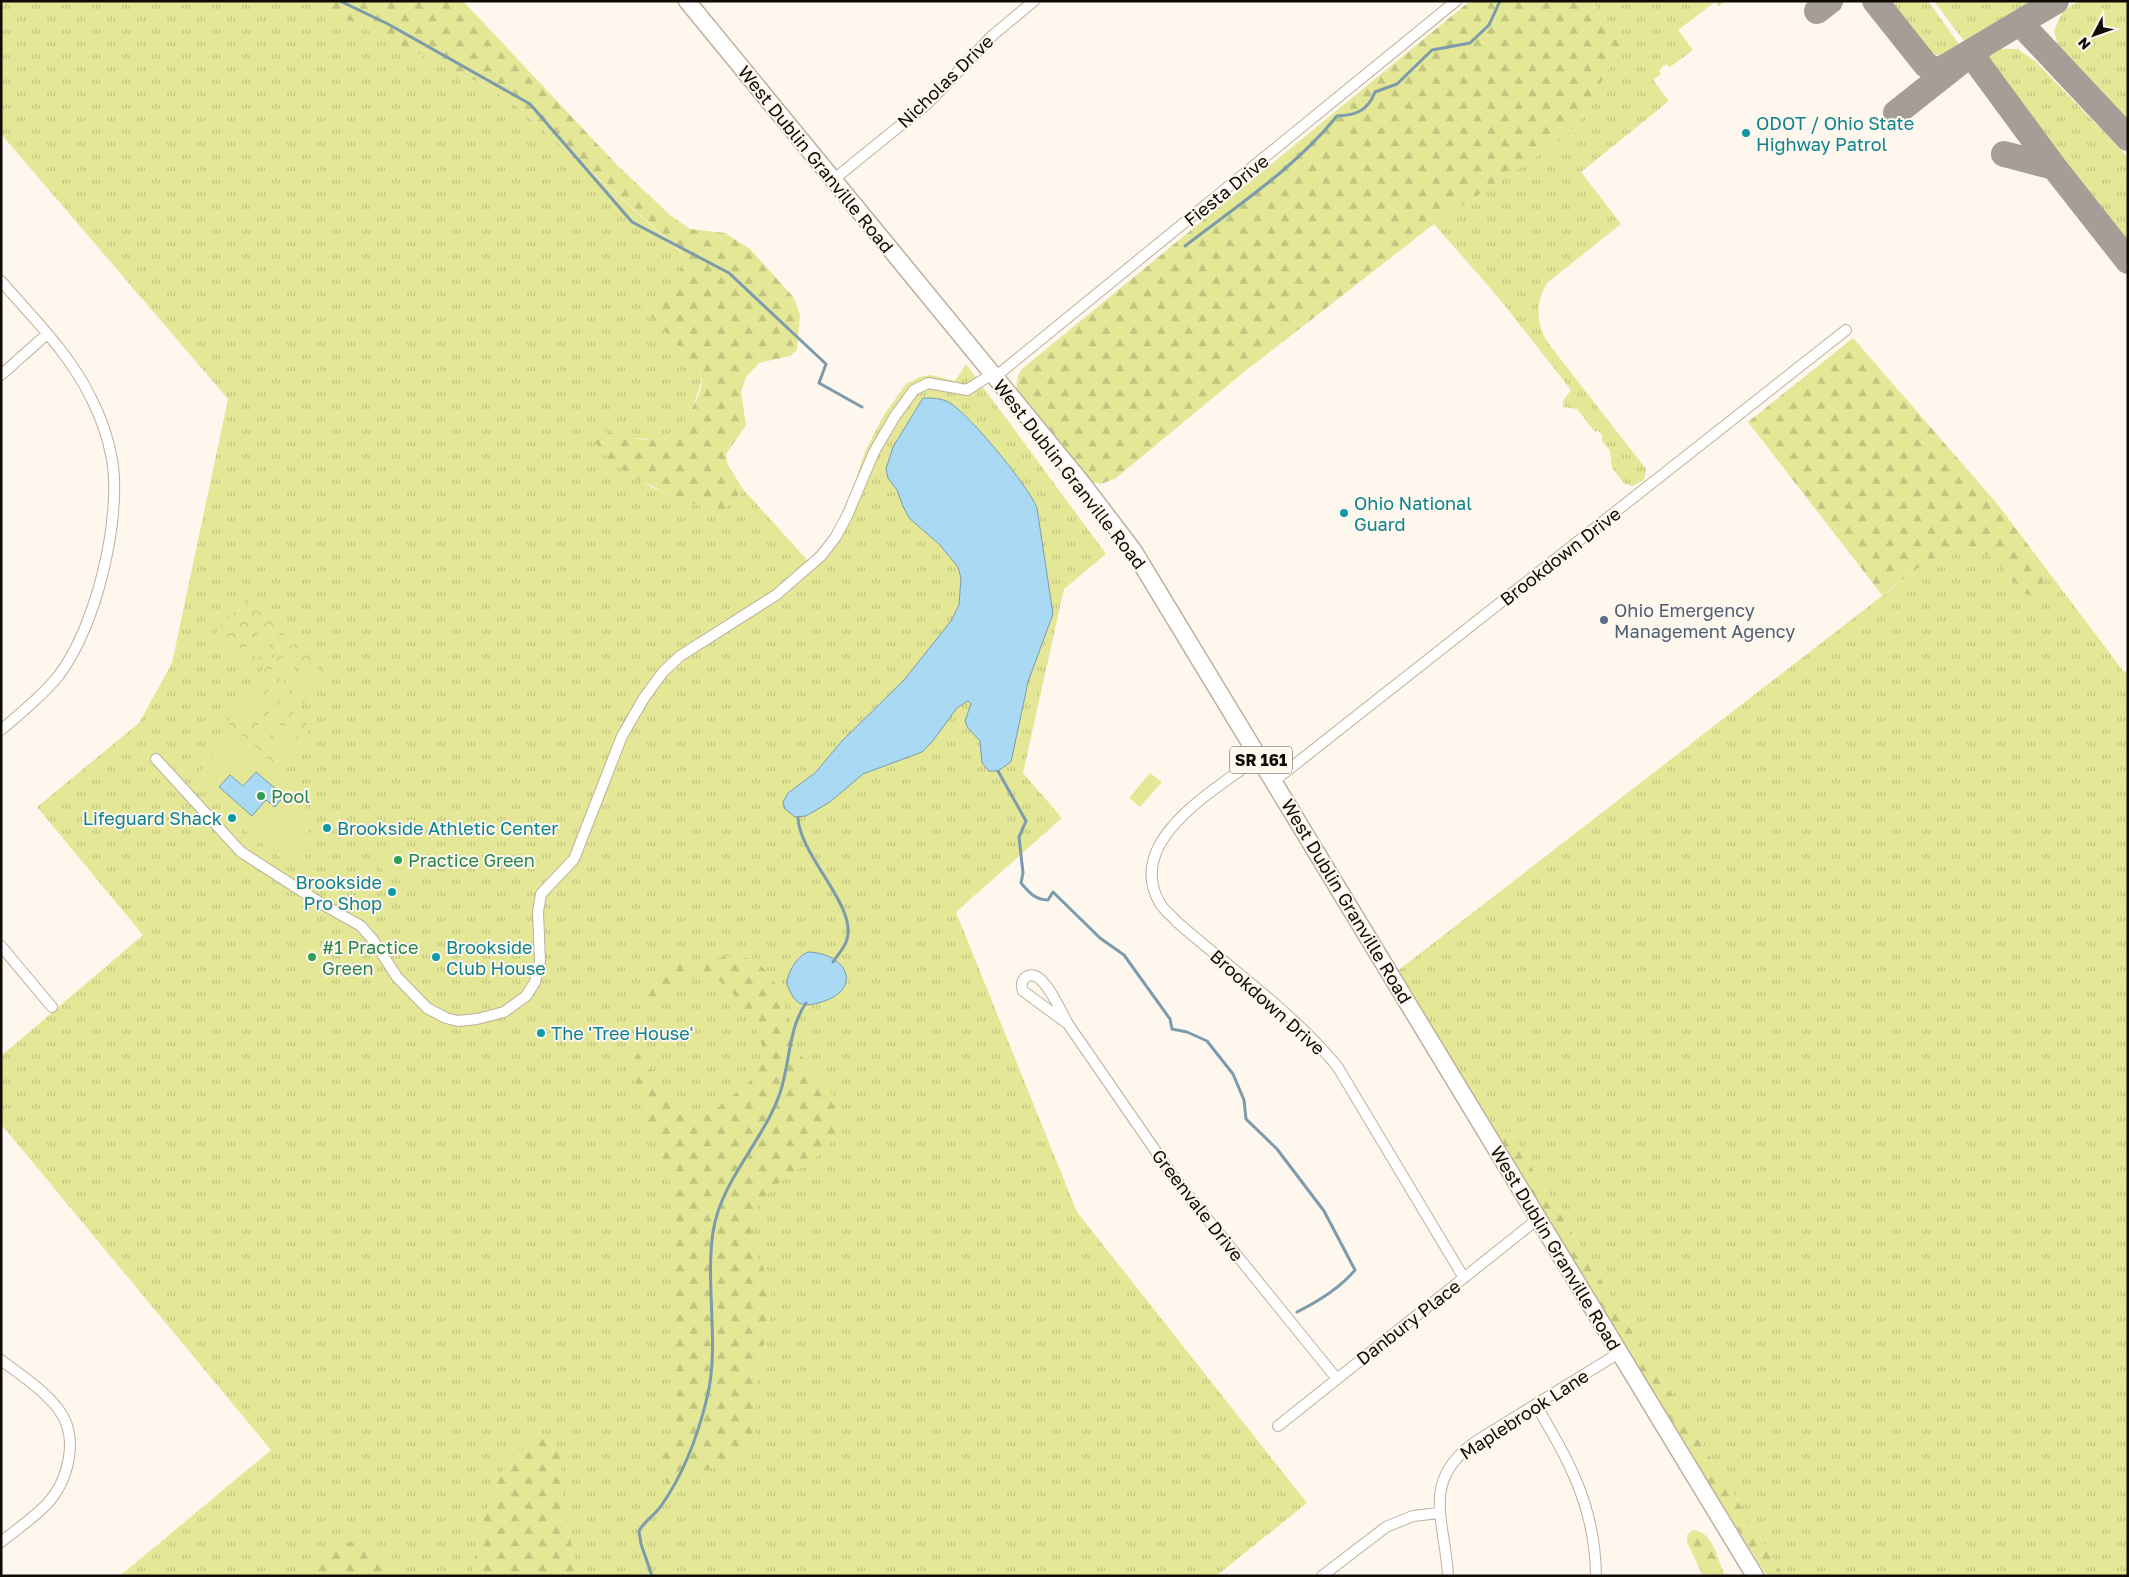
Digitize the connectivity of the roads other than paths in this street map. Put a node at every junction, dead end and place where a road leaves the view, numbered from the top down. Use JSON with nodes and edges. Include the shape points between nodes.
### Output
{"nodes":[{"id":1,"x":687,"y":1,"type":"edge"},
{"id":2,"x":1034,"y":1,"type":"edge"},
{"id":3,"x":1456,"y":1,"type":"edge"},
{"id":4,"x":833,"y":180,"type":"junction"},
{"id":5,"x":1,"y":281,"type":"edge"},
{"id":6,"x":1846,"y":330,"type":"dead end"},
{"id":7,"x":47,"y":334,"type":"junction"},
{"id":8,"x":1,"y":374,"type":"edge"},
{"id":9,"x":993,"y":376,"type":"junction"},
{"id":10,"x":1,"y":730,"type":"edge"},
{"id":11,"x":1259,"y":757,"type":"junction"},
{"id":12,"x":156,"y":759,"type":"dead end"},
{"id":13,"x":1274,"y":781,"type":"junction"},
{"id":14,"x":1,"y":946,"type":"edge"},
{"id":15,"x":52,"y":1007,"type":"dead end"},
{"id":16,"x":1068,"y":1024,"type":"junction"},
{"id":17,"x":1539,"y":1218,"type":"junction"},
{"id":18,"x":1464,"y":1278,"type":"junction"},
{"id":19,"x":1620,"y":1353,"type":"junction"},
{"id":20,"x":1,"y":1360,"type":"edge"},
{"id":21,"x":1337,"y":1379,"type":"junction"},
{"id":22,"x":1536,"y":1405,"type":"junction"},
{"id":23,"x":1278,"y":1426,"type":"dead end"},
{"id":24,"x":1440,"y":1512,"type":"junction"},
{"id":25,"x":1,"y":1542,"type":"edge"},
{"id":26,"x":1322,"y":1576,"type":"edge"},
{"id":27,"x":1448,"y":1576,"type":"edge"},
{"id":28,"x":1596,"y":1576,"type":"edge"},
{"id":29,"x":1755,"y":1576,"type":"edge"}],
"edges":[{"from":1,"to":4,"type":"main road","name":"West Dublin Granville Road","number":"SR 161"},
{"from":2,"to":4,"type":"street","name":"Nicholas Drive","via":[[993,35],[928,103]]},
{"from":3,"to":9,"type":"street","name":"Fiesta Drive"},
{"from":4,"to":9,"type":"main road","name":"West Dublin Granville Road","number":"SR 161"},
{"from":5,"to":7,"type":"street"},
{"from":6,"to":13,"type":"street","name":"Brookdown Drive"},
{"from":7,"to":8,"type":"street"},
{"from":7,"to":10,"type":"street","via":[[91,397],[108,440],[114,502],[92,609],[73,653],[44,692]]},
{"from":9,"to":11,"type":"main road","name":"West Dublin Granville Road","number":"SR 161","via":[[1133,550]]},
{"from":9,"to":12,"type":"street","name":"Fiesta Drive","via":[[967,390],[928,383],[914,390],[874,452],[847,516],[821,556],[776,595],[687,650],[657,679],[622,736],[574,859],[542,892],[538,974],[529,992],[510,1008],[467,1020],[451,1020],[437,1014],[401,981],[361,926],[238,848]]},
{"from":11,"to":13,"type":"main road","name":"West Dublin Granville Road","number":"SR 161"},
{"from":11,"to":18,"type":"street","name":"Brookdown Drive","via":[[1170,828],[1159,842],[1154,856],[1153,888],[1162,906],[1177,922],[1287,1015],[1321,1046],[1337,1066]]},
{"from":13,"to":17,"type":"main road","name":"West Dublin Granville Road","number":"SR 161"},
{"from":14,"to":15,"type":"street"},
{"from":16,"to":16,"type":"street","name":"Greenvale Drive","via":[[1042,980],[1034,975],[1024,978],[1023,991]]},
{"from":16,"to":21,"type":"street","name":"Greenvale Drive","via":[[1175,1179]]},
{"from":17,"to":18,"type":"street","name":"Danbury Place"},
{"from":17,"to":19,"type":"main road","name":"West Dublin Granville Road","number":"SR 161"},
{"from":18,"to":21,"type":"street","name":"Danbury Place"},
{"from":19,"to":22,"type":"street","name":"Maplebrook Lane"},
{"from":19,"to":29,"type":"main road","name":"West Dublin Granville Road","number":"SR 161"},
{"from":20,"to":25,"type":"street","via":[[41,1390],[60,1412],[70,1439],[65,1475],[56,1491],[46,1505]]},
{"from":21,"to":23,"type":"street","name":"Danbury Place"},
{"from":22,"to":24,"type":"street","name":"Maplebrook Lane","via":[[1457,1456],[1443,1480]]},
{"from":22,"to":28,"type":"street","via":[[1581,1488],[1593,1534]]},
{"from":24,"to":26,"type":"street","via":[[1407,1518],[1386,1527]]},
{"from":24,"to":27,"type":"street","name":"Maplebrook Lane"}]}
